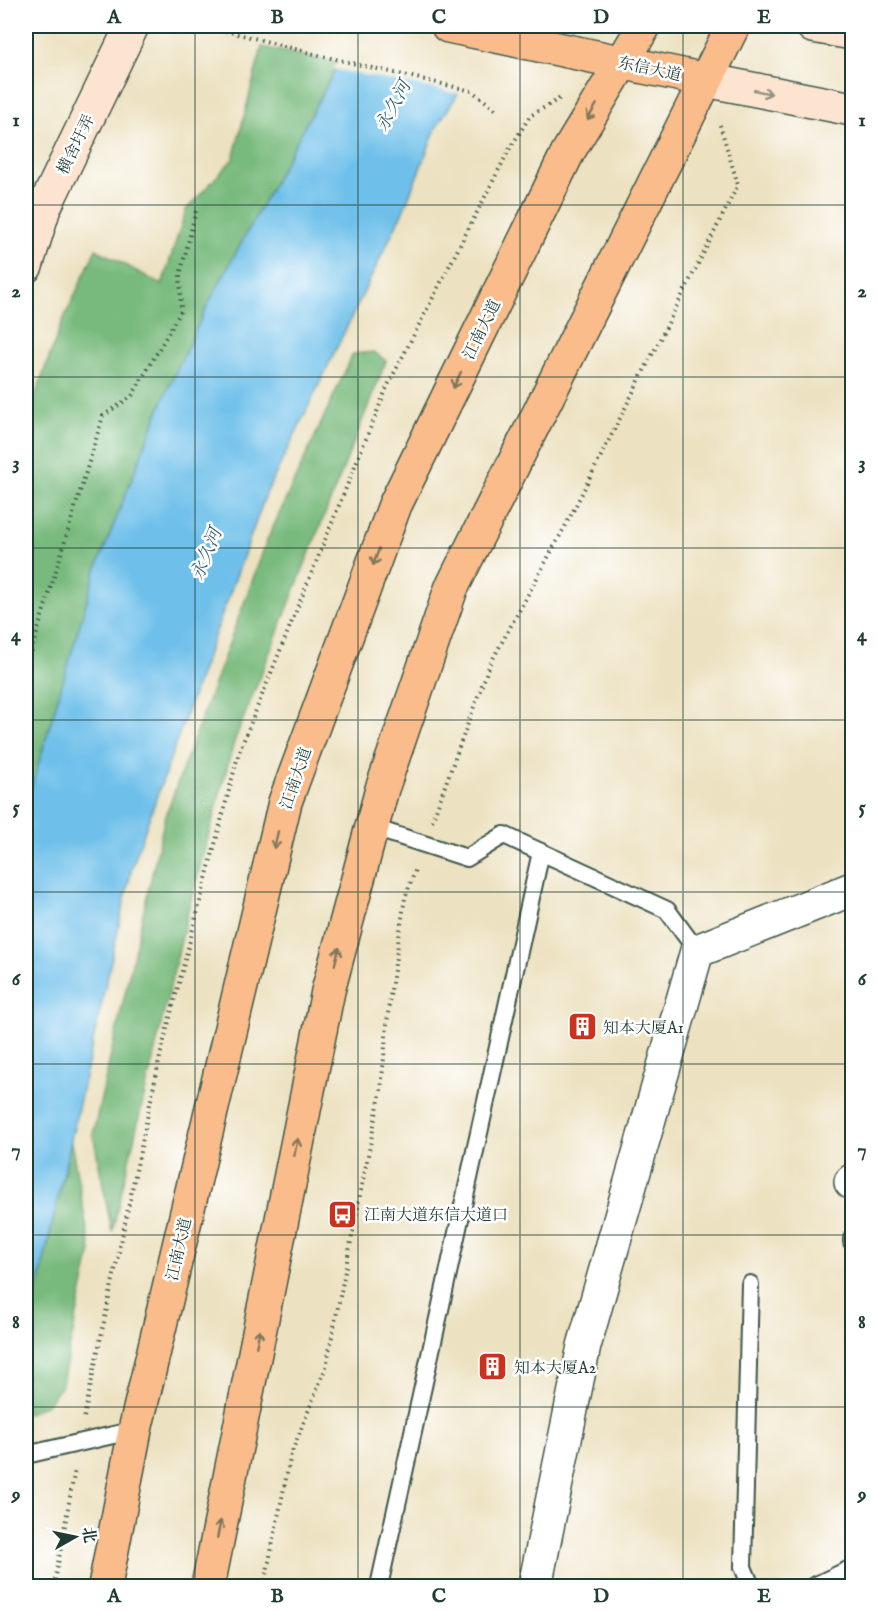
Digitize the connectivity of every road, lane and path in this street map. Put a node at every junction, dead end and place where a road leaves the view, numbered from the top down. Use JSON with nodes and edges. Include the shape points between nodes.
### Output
{"nodes":[{"id":1,"x":132,"y":26,"type":"edge"},
{"id":2,"x":184,"y":26,"type":"edge"},
{"id":3,"x":208,"y":26,"type":"edge"},
{"id":4,"x":448,"y":26,"type":"edge"},
{"id":5,"x":644,"y":26,"type":"edge"},
{"id":6,"x":733,"y":26,"type":"edge"},
{"id":7,"x":813,"y":26,"type":"edge"},
{"id":8,"x":176,"y":29,"type":"dead end"},
{"id":9,"x":852,"y":33,"type":"edge"},
{"id":10,"x":622,"y":62,"type":"junction"},
{"id":11,"x":706,"y":80,"type":"junction"},
{"id":12,"x":852,"y":109,"type":"edge"},
{"id":13,"x":498,"y":111,"type":"dead end"},
{"id":14,"x":197,"y":207,"type":"dead end"},
{"id":15,"x":26,"y":266,"type":"edge"},
{"id":16,"x":26,"y":669,"type":"edge"},
{"id":17,"x":371,"y":827,"type":"junction"},
{"id":18,"x":541,"y":852,"type":"junction"},
{"id":19,"x":852,"y":889,"type":"edge"},
{"id":20,"x":697,"y":951,"type":"junction"},
{"id":21,"x":750,"y":1284,"type":"dead end"},
{"id":22,"x":135,"y":1431,"type":"junction"},
{"id":23,"x":28,"y":1454,"type":"edge"},
{"id":24,"x":852,"y":1568,"type":"edge"},
{"id":25,"x":105,"y":1587,"type":"edge"},
{"id":26,"x":208,"y":1587,"type":"edge"},
{"id":27,"x":379,"y":1587,"type":"edge"},
{"id":28,"x":535,"y":1587,"type":"edge"},
{"id":29,"x":751,"y":1587,"type":"edge"},
{"id":30,"x":814,"y":1587,"type":"edge"}],
"edges":[{"from":1,"to":15,"type":"street","name":"横舍圩弄","via":[[44,208]]},
{"from":2,"to":8,"type":"path"},
{"from":3,"to":13,"type":"path","via":[[472,91]]},
{"from":4,"to":10,"type":"main road","name":"东信大道"},
{"from":5,"to":10,"type":"main road","name":"江南大道"},
{"from":6,"to":11,"type":"main road"},
{"from":7,"to":9,"type":"street"},
{"from":10,"to":11,"type":"main road","name":"东信大道"},
{"from":10,"to":22,"type":"main road","name":"江南大道","one_way":true,"via":[[568,152],[395,505],[285,802]]},
{"from":11,"to":12,"type":"street","name":"东信大道","one_way":true},
{"from":11,"to":17,"type":"main road","via":[[451,590]]},
{"from":14,"to":16,"type":"path","via":[[180,275],[181,311],[132,396],[103,416]]},
{"from":17,"to":18,"type":"lane","via":[[467,858],[504,835]]},
{"from":26,"to":17,"type":"main road","one_way":true,"via":[[328,991]]},
{"from":18,"to":20,"type":"lane","via":[[667,910]]},
{"from":18,"to":27,"type":"lane"},
{"from":19,"to":20,"type":"street"},
{"from":20,"to":28,"type":"street","via":[[584,1346]]},
{"from":21,"to":29,"type":"lane","via":[[743,1567]]},
{"from":22,"to":23,"type":"lane"},
{"from":22,"to":25,"type":"main road","name":"江南大道"},
{"from":24,"to":30,"type":"lane"}]}
